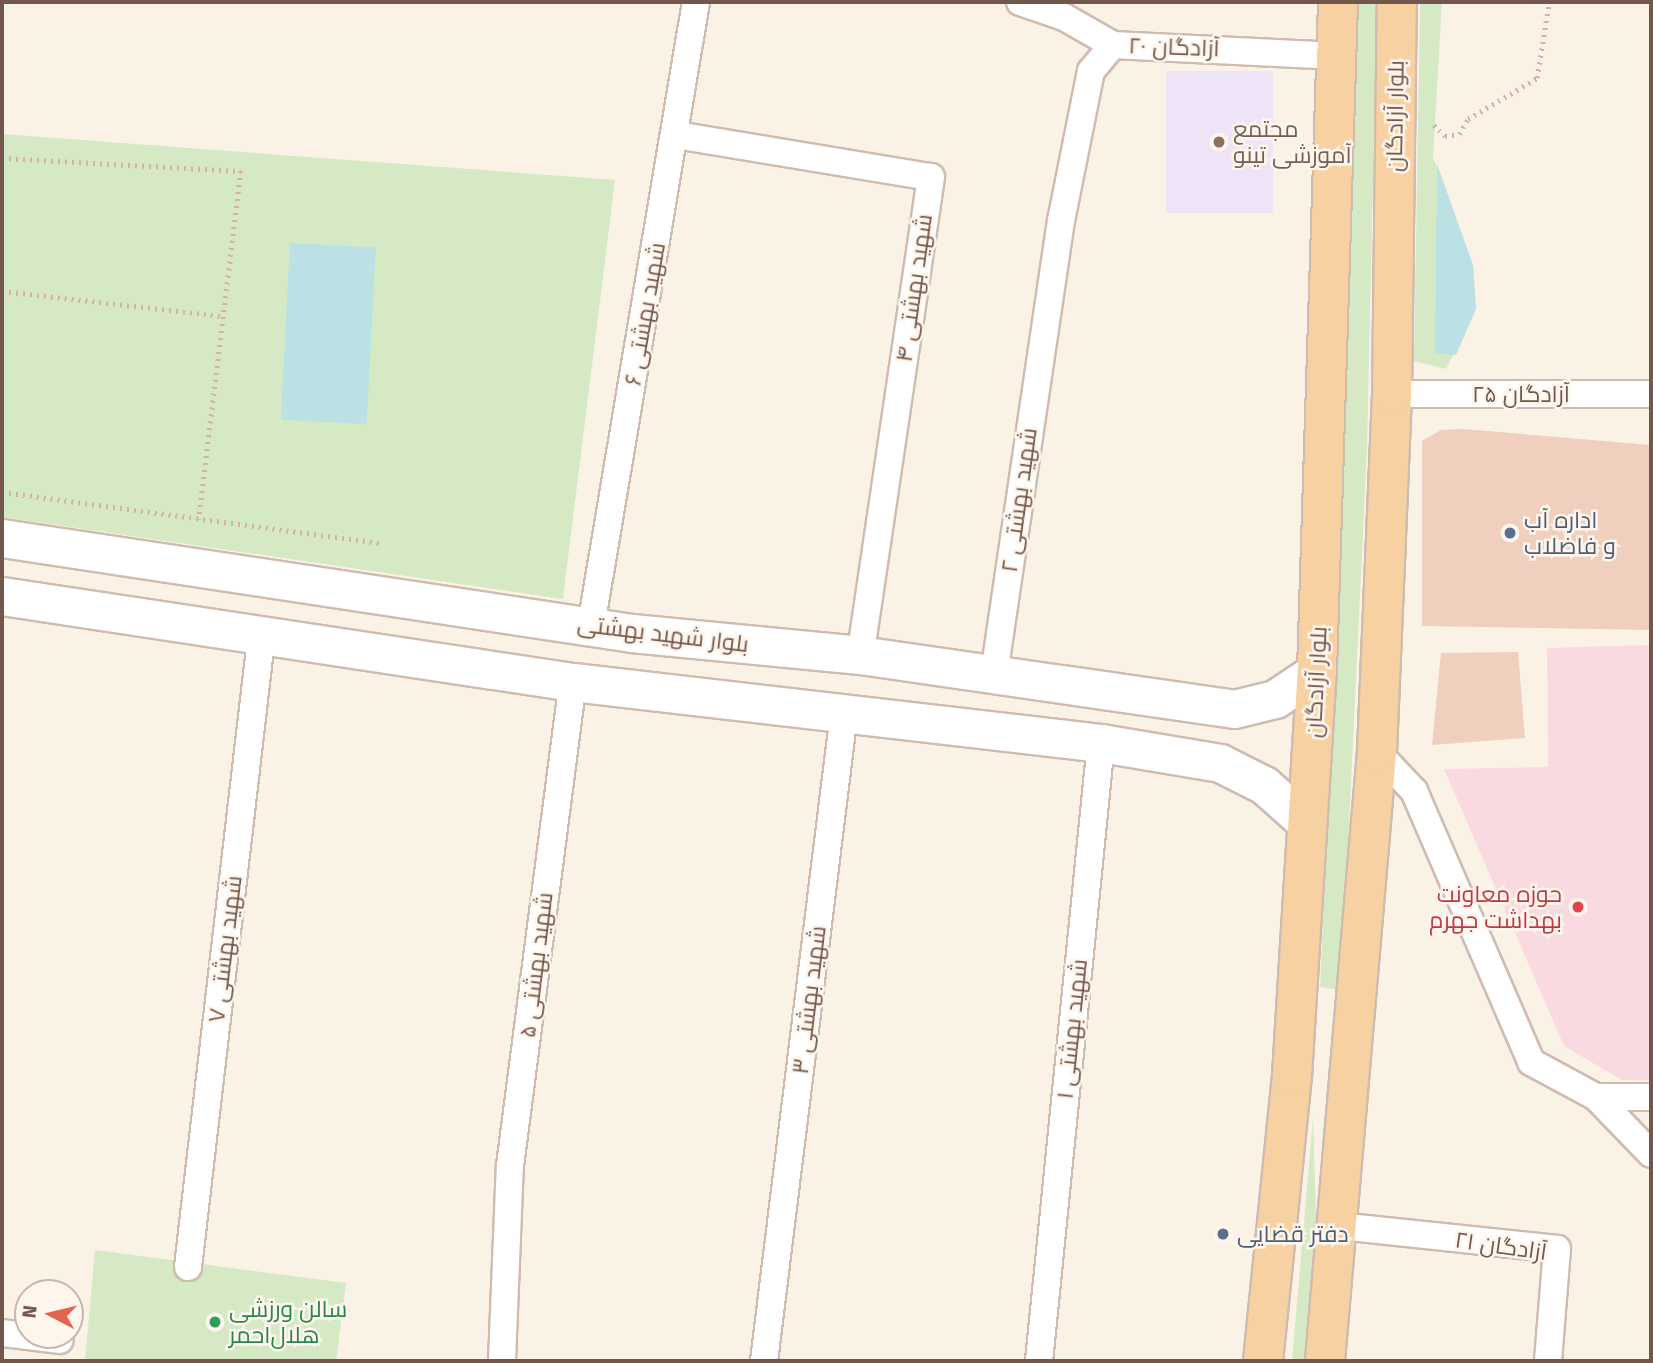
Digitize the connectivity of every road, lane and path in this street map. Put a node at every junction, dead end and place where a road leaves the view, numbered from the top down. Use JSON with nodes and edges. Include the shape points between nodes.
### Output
{"nodes":[{"id":1,"x":696,"y":2,"type":"edge"},
{"id":2,"x":1020,"y":2,"type":"edge"},
{"id":3,"x":1338,"y":2,"type":"edge"},
{"id":4,"x":1397,"y":2,"type":"edge"},
{"id":5,"x":1549,"y":2,"type":"edge"},
{"id":6,"x":1113,"y":45,"type":"junction"},
{"id":7,"x":1338,"y":56,"type":"junction"},
{"id":8,"x":1434,"y":125,"type":"dead end"},
{"id":9,"x":676,"y":135,"type":"junction"},
{"id":10,"x":2,"y":158,"type":"edge"},
{"id":11,"x":2,"y":291,"type":"edge"},
{"id":12,"x":223,"y":316,"type":"junction"},
{"id":13,"x":1392,"y":394,"type":"junction"},
{"id":14,"x":1651,"y":394,"type":"edge"},
{"id":15,"x":2,"y":492,"type":"edge"},
{"id":16,"x":199,"y":519,"type":"junction"},
{"id":17,"x":2,"y":538,"type":"edge"},
{"id":18,"x":380,"y":543,"type":"dead end"},
{"id":19,"x":2,"y":596,"type":"edge"},
{"id":20,"x":592,"y":626,"type":"junction"},
{"id":21,"x":262,"y":631,"type":"junction"},
{"id":22,"x":860,"y":655,"type":"junction"},
{"id":23,"x":1317,"y":671,"type":"junction"},
{"id":24,"x":994,"y":674,"type":"junction"},
{"id":25,"x":573,"y":682,"type":"junction"},
{"id":26,"x":844,"y":713,"type":"junction"},
{"id":27,"x":1101,"y":743,"type":"junction"},
{"id":28,"x":1377,"y":752,"type":"junction"},
{"id":29,"x":1307,"y":823,"type":"junction"},
{"id":30,"x":1292,"y":1076,"type":"junction"},
{"id":31,"x":1350,"y":1080,"type":"junction"},
{"id":32,"x":1595,"y":1097,"type":"junction"},
{"id":33,"x":1651,"y":1097,"type":"edge"},
{"id":34,"x":1651,"y":1154,"type":"edge"},
{"id":35,"x":1339,"y":1226,"type":"junction"},
{"id":36,"x":188,"y":1267,"type":"dead end"},
{"id":37,"x":502,"y":1361,"type":"edge"},
{"id":38,"x":764,"y":1361,"type":"edge"},
{"id":39,"x":1039,"y":1361,"type":"edge"},
{"id":40,"x":1263,"y":1361,"type":"edge"},
{"id":41,"x":1325,"y":1361,"type":"edge"},
{"id":42,"x":1548,"y":1361,"type":"edge"}],
"edges":[{"from":1,"to":9,"type":"street","name":"شهید بهشتی ۶"},
{"from":2,"to":6,"type":"street","name":"آزادگان ۲۰","via":[[1065,17]]},
{"from":3,"to":7,"type":"main road","name":"بلوار آزادگان"},
{"from":4,"to":13,"type":"main road","name":"بلوار آزادگان"},
{"from":5,"to":8,"type":"path","via":[[1538,78],[1468,119],[1459,134],[1445,136]]},
{"from":6,"to":7,"type":"street","name":"آزادگان ۲۰"},
{"from":6,"to":24,"type":"street","name":"شهید بهشتی ۲","via":[[1091,71],[1044,325]]},
{"from":7,"to":23,"type":"main road","name":"بلوار آزادگان"},
{"from":9,"to":20,"type":"street","name":"شهید بهشتی ۶"},
{"from":9,"to":22,"type":"street","name":"شهید بهشتی ۴","via":[[930,177]]},
{"from":10,"to":12,"type":"path","via":[[241,171]]},
{"from":11,"to":12,"type":"path"},
{"from":12,"to":16,"type":"path"},
{"from":13,"to":14,"type":"street","name":"آزادگان ۲۵"},
{"from":13,"to":28,"type":"main road","name":"بلوار آزادگان"},
{"from":15,"to":16,"type":"path"},
{"from":16,"to":18,"type":"path"},
{"from":17,"to":20,"type":"main road","name":"بلوار شهید بهشتی"},
{"from":19,"to":21,"type":"main road"},
{"from":20,"to":22,"type":"main road","name":"بلوار شهید بهشتی"},
{"from":20,"to":25,"type":"main road"},
{"from":21,"to":25,"type":"main road"},
{"from":21,"to":36,"type":"street","name":"شهید بهشتی ۷"},
{"from":22,"to":24,"type":"main road","name":"بلوار شهید بهشتی"},
{"from":23,"to":24,"type":"main road","name":"بلوار شهید بهشتی","via":[[1275,699],[1234,709]]},
{"from":23,"to":29,"type":"main road","name":"بلوار آزادگان"},
{"from":25,"to":26,"type":"main road"},
{"from":25,"to":37,"type":"street","name":"شهید بهشتی ۵","via":[[510,1166]]},
{"from":26,"to":27,"type":"main road"},
{"from":26,"to":38,"type":"street","name":"شهید بهشتی ۳"},
{"from":27,"to":29,"type":"main road","via":[[1220,763],[1264,785]]},
{"from":27,"to":39,"type":"street","name":"شهید بهشتی ۱"},
{"from":28,"to":31,"type":"main road","name":"بلوار آزادگان"},
{"from":28,"to":32,"type":"street","via":[[1414,791],[1531,1062]]},
{"from":29,"to":30,"type":"main road","name":"بلوار آزادگان"},
{"from":30,"to":31,"type":"main road"},
{"from":30,"to":40,"type":"main road","name":"بلوار آزادگان"},
{"from":31,"to":35,"type":"main road","name":"بلوار آزادگان"},
{"from":32,"to":33,"type":"street"},
{"from":32,"to":34,"type":"street"},
{"from":35,"to":41,"type":"main road","name":"بلوار آزادگان"},
{"from":35,"to":42,"type":"street","name":"آزادگان ۲۱","via":[[1557,1250]]}]}
